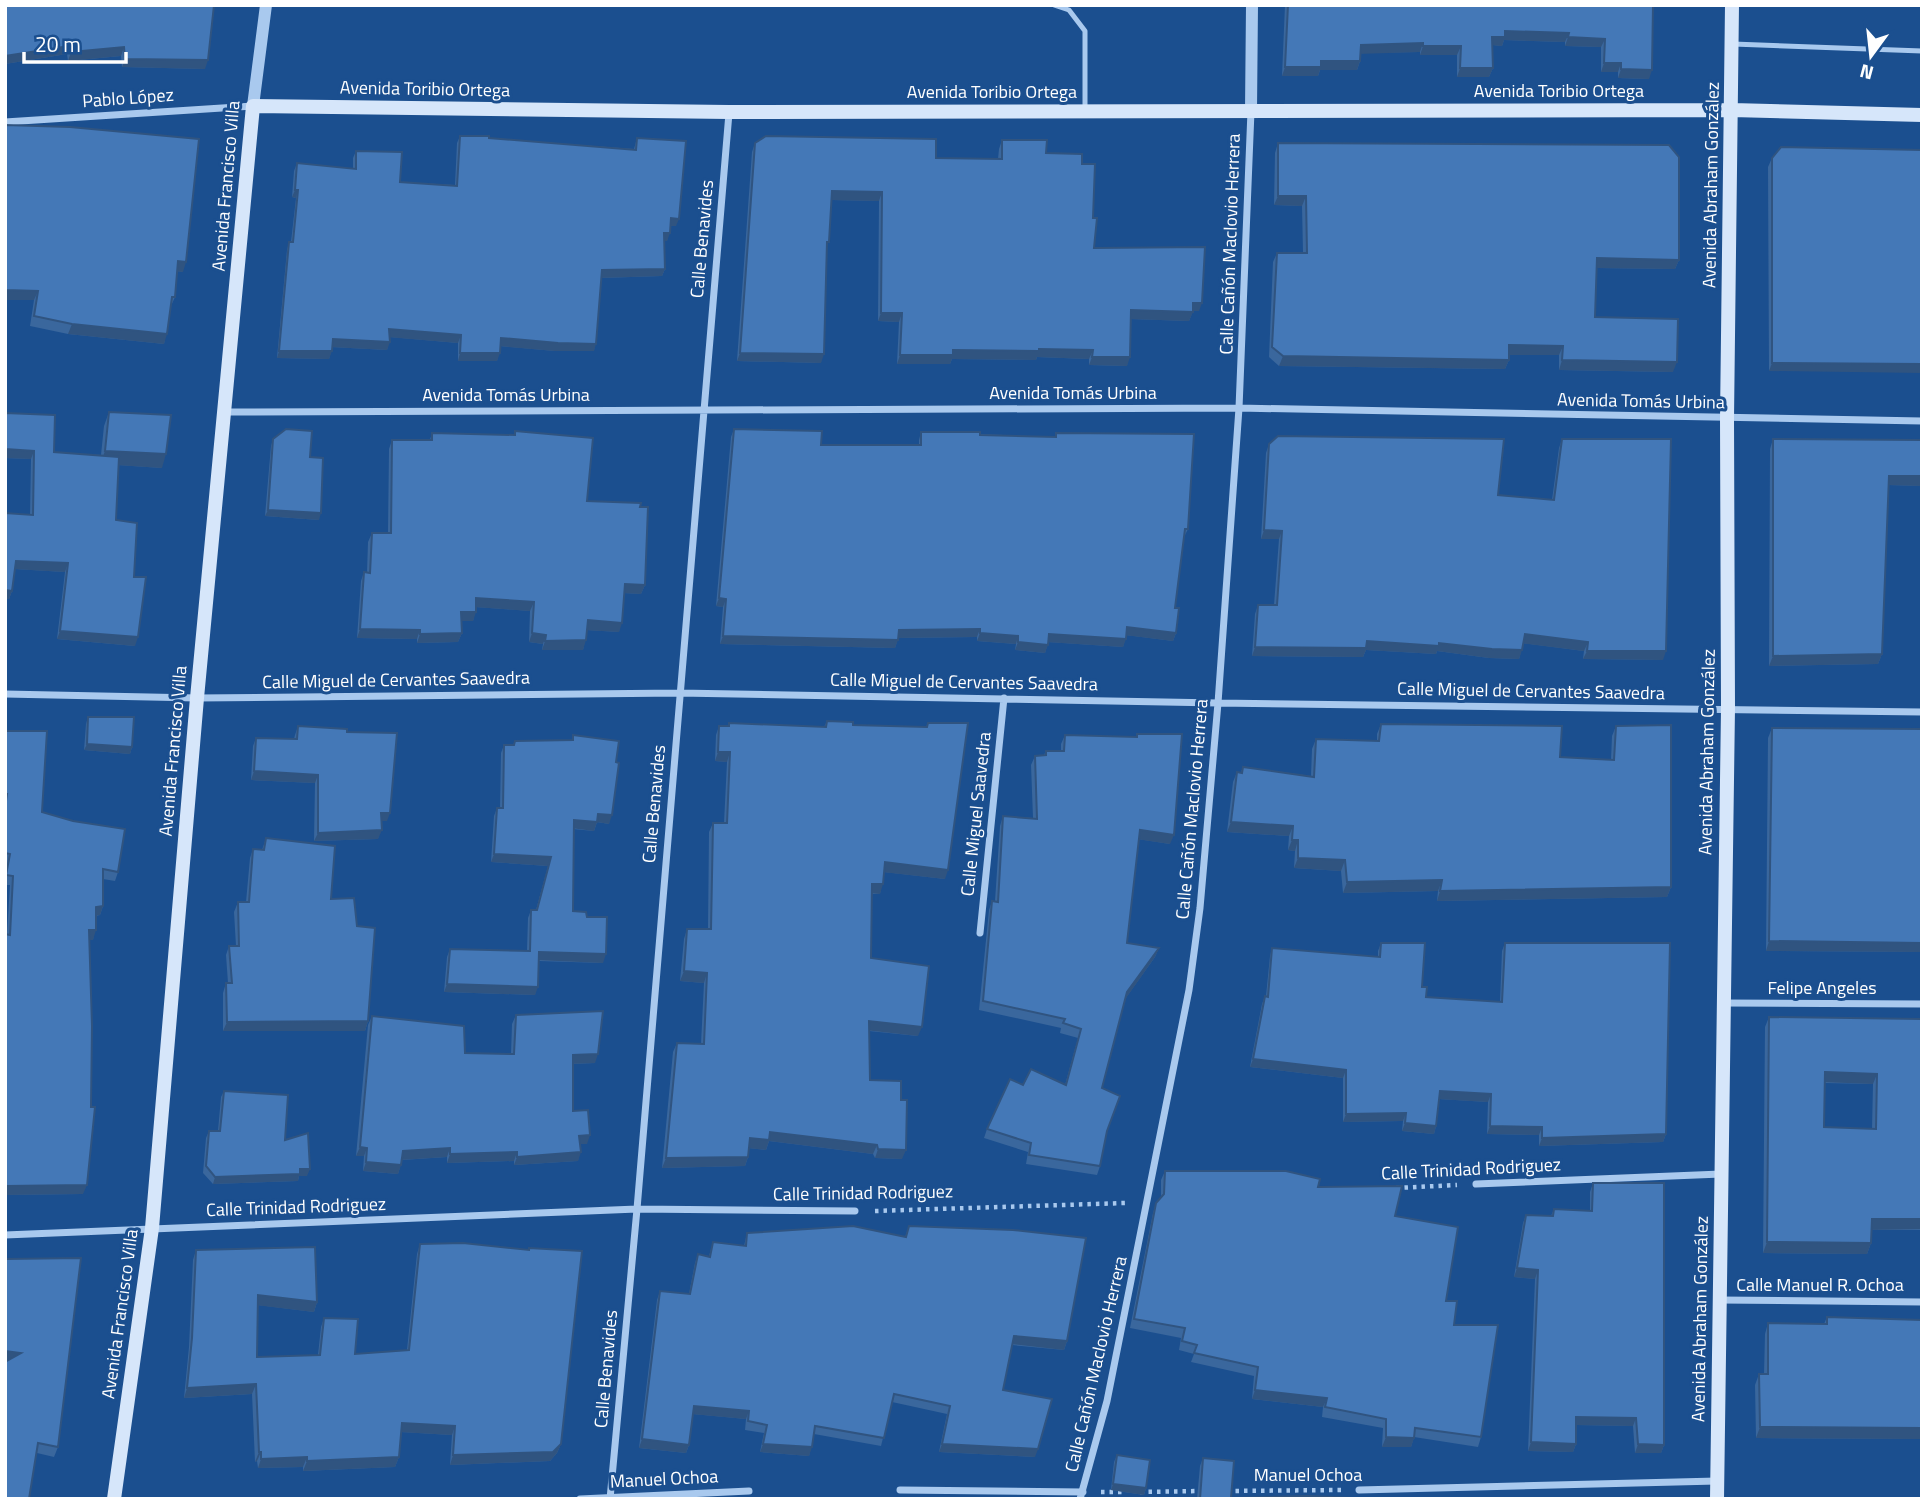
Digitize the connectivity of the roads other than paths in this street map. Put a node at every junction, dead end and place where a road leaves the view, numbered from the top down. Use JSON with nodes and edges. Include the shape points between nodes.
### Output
{"nodes":[{"id":1,"x":266,"y":5,"type":"edge"},
{"id":2,"x":1054,"y":5,"type":"edge"},
{"id":3,"x":1252,"y":5,"type":"edge"},
{"id":4,"x":1732,"y":5,"type":"edge"},
{"id":5,"x":1731,"y":44,"type":"junction"},
{"id":6,"x":1922,"y":51,"type":"edge"},
{"id":7,"x":253,"y":106,"type":"junction"},
{"id":8,"x":1251,"y":110,"type":"junction"},
{"id":9,"x":1731,"y":110,"type":"junction"},
{"id":10,"x":1085,"y":111,"type":"junction"},
{"id":11,"x":729,"y":112,"type":"junction"},
{"id":12,"x":1922,"y":115,"type":"edge"},
{"id":13,"x":5,"y":122,"type":"edge"},
{"id":14,"x":1239,"y":408,"type":"junction"},
{"id":15,"x":703,"y":410,"type":"junction"},
{"id":16,"x":225,"y":412,"type":"junction"},
{"id":17,"x":1727,"y":418,"type":"junction"},
{"id":18,"x":1922,"y":421,"type":"edge"},
{"id":19,"x":679,"y":693,"type":"junction"},
{"id":20,"x":5,"y":694,"type":"edge"},
{"id":21,"x":197,"y":698,"type":"junction"},
{"id":22,"x":1004,"y":698,"type":"junction"},
{"id":23,"x":1218,"y":703,"type":"junction"},
{"id":24,"x":1728,"y":708,"type":"junction"},
{"id":25,"x":1922,"y":712,"type":"edge"},
{"id":26,"x":980,"y":933,"type":"dead end"},
{"id":27,"x":1722,"y":1003,"type":"junction"},
{"id":28,"x":1922,"y":1004,"type":"edge"},
{"id":29,"x":1721,"y":1174,"type":"junction"},
{"id":30,"x":1476,"y":1184,"type":"road end"},
{"id":31,"x":637,"y":1209,"type":"junction"},
{"id":32,"x":855,"y":1212,"type":"road end"},
{"id":33,"x":152,"y":1228,"type":"junction"},
{"id":34,"x":5,"y":1235,"type":"edge"},
{"id":35,"x":1719,"y":1300,"type":"junction"},
{"id":36,"x":1922,"y":1302,"type":"edge"},
{"id":37,"x":1717,"y":1481,"type":"junction"},
{"id":38,"x":900,"y":1490,"type":"dead end"},
{"id":39,"x":1359,"y":1490,"type":"road end"},
{"id":40,"x":749,"y":1491,"type":"dead end"},
{"id":41,"x":1081,"y":1495,"type":"edge"},
{"id":42,"x":610,"y":1498,"type":"edge"},
{"id":43,"x":114,"y":1499,"type":"edge"},
{"id":44,"x":580,"y":1499,"type":"edge"},
{"id":45,"x":1717,"y":1499,"type":"edge"}],
"edges":[{"from":1,"to":7,"type":"street","name":"Avenida Francisco Villa"},
{"from":2,"to":10,"type":"lane","via":[[1069,10],[1086,32]]},
{"from":3,"to":8,"type":"street"},
{"from":4,"to":5,"type":"main road","name":"Avenida Abraham González"},
{"from":5,"to":6,"type":"lane"},
{"from":5,"to":9,"type":"main road","name":"Avenida Abraham González"},
{"from":7,"to":11,"type":"main road","name":"Avenida Toribio Ortega"},
{"from":7,"to":13,"type":"street","name":"Pablo López"},
{"from":7,"to":16,"type":"main road","name":"Avenida Francisco Villa"},
{"from":8,"to":9,"type":"main road","name":"Avenida Toribio Ortega"},
{"from":8,"to":10,"type":"main road","name":"Avenida Toribio Ortega"},
{"from":8,"to":14,"type":"street","name":"Calle Cañón Maclovio Herrera"},
{"from":9,"to":12,"type":"main road","name":"Avenida Toribio Ortega"},
{"from":9,"to":17,"type":"main road","name":"Avenida Abraham González"},
{"from":10,"to":11,"type":"main road","name":"Avenida Toribio Ortega"},
{"from":11,"to":15,"type":"street","name":"Calle Benavides"},
{"from":14,"to":15,"type":"street","name":"Avenida Tomás Urbina"},
{"from":14,"to":17,"type":"street","name":"Avenida Tomás Urbina"},
{"from":14,"to":23,"type":"street","name":"Calle Cañón Maclovio Herrera"},
{"from":15,"to":16,"type":"street","name":"Avenida Tomás Urbina"},
{"from":15,"to":19,"type":"street","name":"Calle Benavides"},
{"from":16,"to":21,"type":"main road","name":"Avenida Francisco Villa"},
{"from":17,"to":18,"type":"street","name":"Avenida Tomás Urbina"},
{"from":17,"to":24,"type":"main road","name":"Avenida Abraham González"},
{"from":19,"to":21,"type":"street","name":"Calle Miguel de Cervantes Saavedra"},
{"from":19,"to":22,"type":"street","name":"Calle Miguel de Cervantes Saavedra"},
{"from":19,"to":31,"type":"street","name":"Calle Benavides"},
{"from":20,"to":21,"type":"street","name":"Calle Miguel de Cervantes Saavedra"},
{"from":21,"to":33,"type":"main road","name":"Avenida Francisco Villa"},
{"from":22,"to":23,"type":"street","name":"Calle Miguel de Cervantes Saavedra"},
{"from":22,"to":26,"type":"street","name":"Calle Miguel Saavedra"},
{"from":23,"to":24,"type":"street","name":"Calle Miguel de Cervantes Saavedra"},
{"from":23,"to":41,"type":"street","name":"Calle Cañón Maclovio Herrera","via":[[1191,976],[1107,1401]]},
{"from":24,"to":25,"type":"street","name":"Calle Miguel de Cervantes Saavedra"},
{"from":24,"to":27,"type":"main road","name":"Avenida Abraham González"},
{"from":27,"to":28,"type":"street","name":"Felipe Angeles"},
{"from":27,"to":29,"type":"main road","name":"Avenida Abraham González"},
{"from":29,"to":30,"type":"street","name":"Calle Trinidad Rodriguez"},
{"from":29,"to":35,"type":"main road","name":"Avenida Abraham González"},
{"from":31,"to":32,"type":"street","name":"Calle Trinidad Rodriguez"},
{"from":31,"to":33,"type":"street","name":"Calle Trinidad Rodriguez"},
{"from":31,"to":42,"type":"street","name":"Calle Benavides"},
{"from":33,"to":34,"type":"street","name":"Calle Trinidad Rodriguez"},
{"from":33,"to":43,"type":"main road","name":"Avenida Francisco Villa"},
{"from":35,"to":36,"type":"street","name":"Calle Manuel R. Ochoa"},
{"from":35,"to":37,"type":"main road","name":"Avenida Abraham González"},
{"from":37,"to":39,"type":"street","name":"Manuel Ochoa"},
{"from":37,"to":45,"type":"main road","name":"Avenida Abraham González"},
{"from":38,"to":41,"type":"street"},
{"from":40,"to":42,"type":"street","name":"Manuel Ochoa"},
{"from":42,"to":44,"type":"street","name":"Manuel Ochoa"}]}
